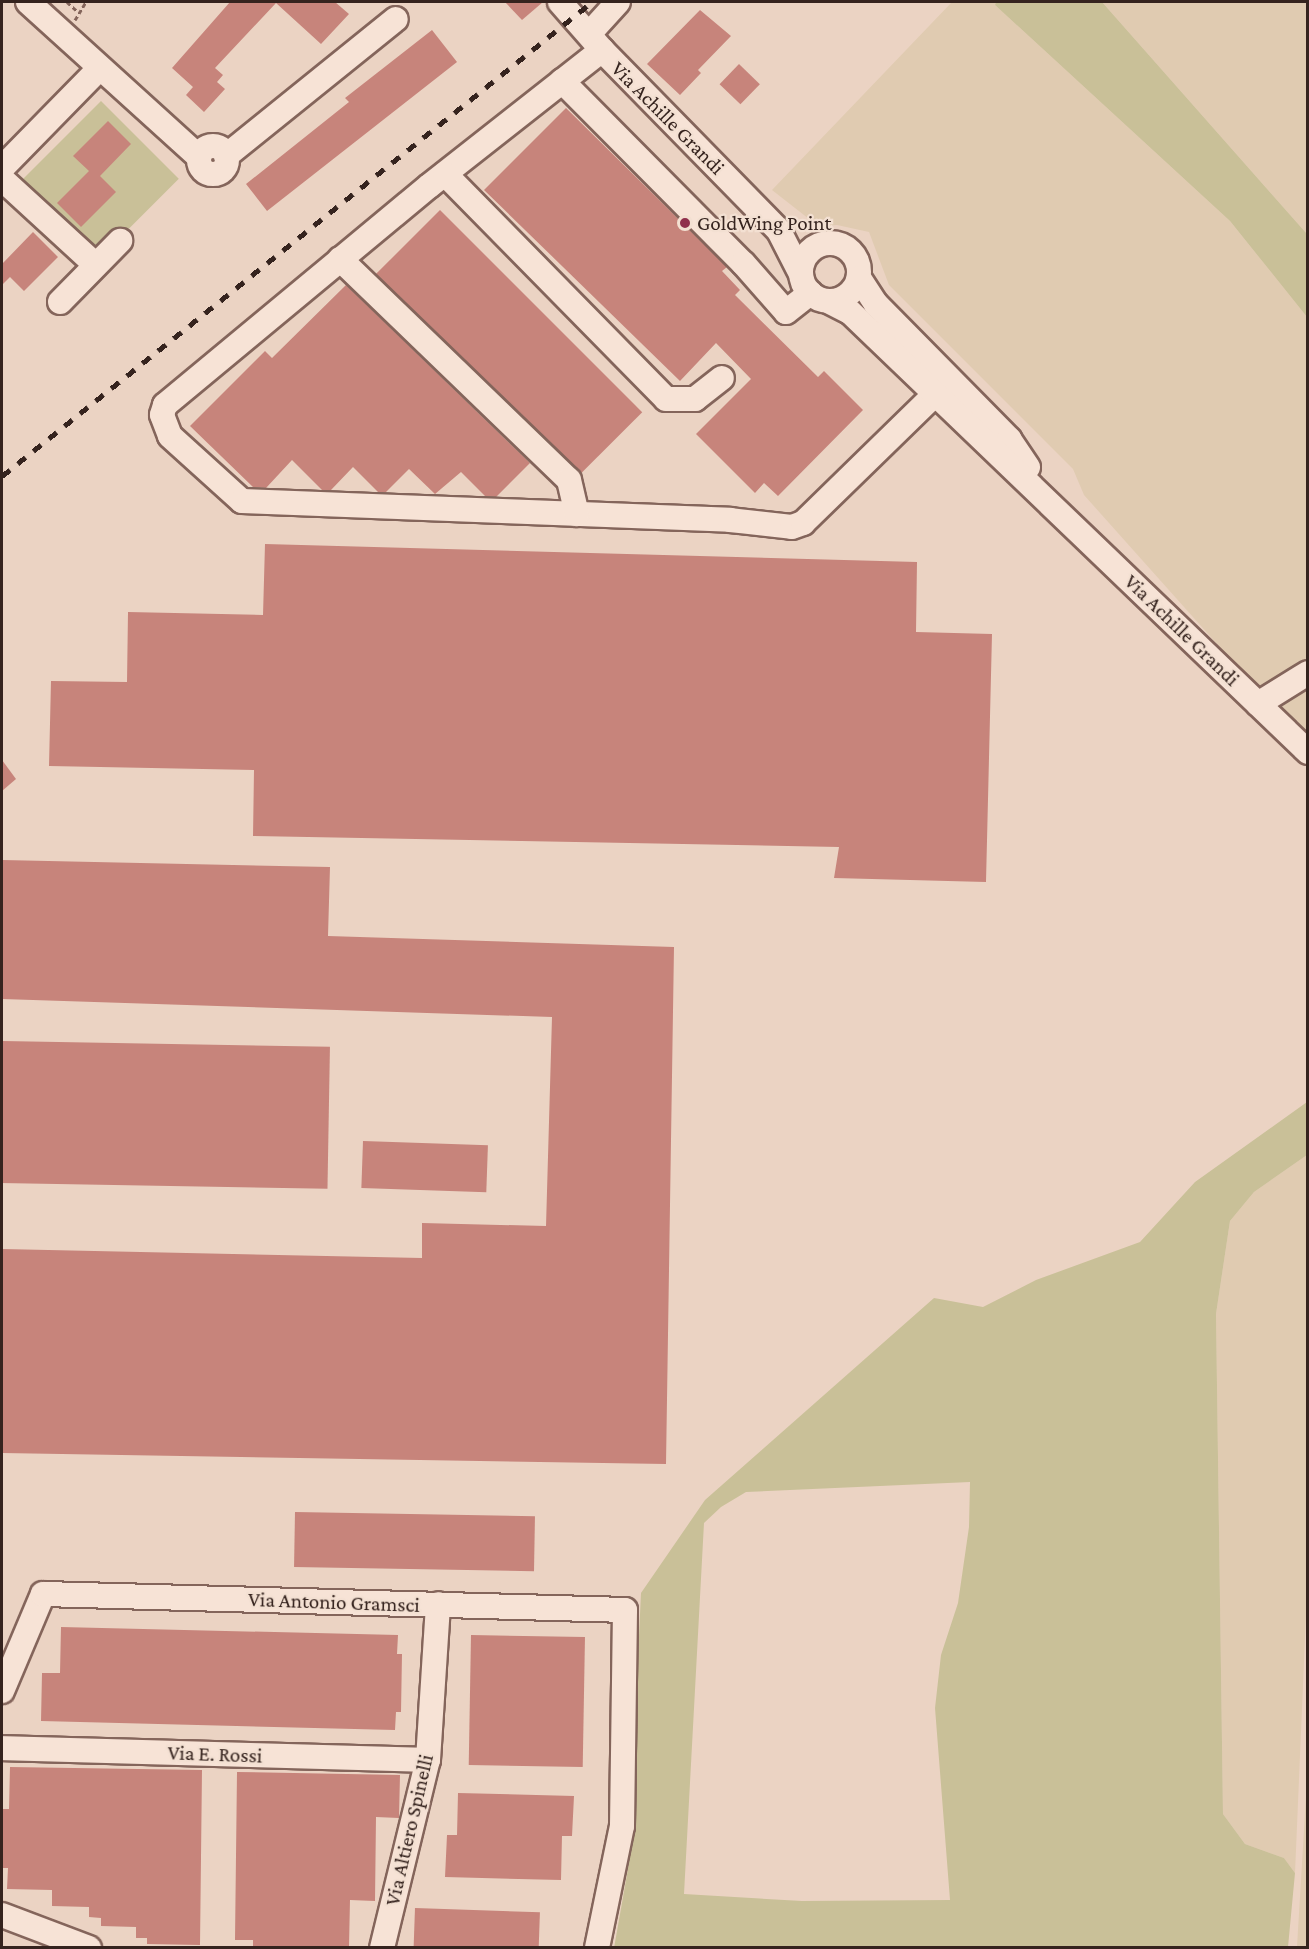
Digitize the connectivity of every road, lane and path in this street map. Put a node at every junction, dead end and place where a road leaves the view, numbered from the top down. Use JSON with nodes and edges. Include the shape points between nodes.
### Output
{"nodes":[{"id":1,"x":28,"y":2,"type":"edge"},
{"id":2,"x":67,"y":2,"type":"edge"},
{"id":3,"x":86,"y":2,"type":"edge"},
{"id":4,"x":560,"y":2,"type":"edge"},
{"id":5,"x":618,"y":2,"type":"edge"},
{"id":6,"x":77,"y":10,"type":"junction"},
{"id":7,"x":396,"y":19,"type":"dead end"},
{"id":8,"x":81,"y":29,"type":"dead end"},
{"id":9,"x":595,"y":42,"type":"junction"},
{"id":10,"x":99,"y":69,"type":"junction"},
{"id":11,"x":562,"y":81,"type":"junction"},
{"id":12,"x":2,"y":168,"type":"edge"},
{"id":13,"x":445,"y":174,"type":"junction"},
{"id":14,"x":2,"y":179,"type":"edge"},
{"id":15,"x":779,"y":231,"type":"junction"},
{"id":16,"x":120,"y":241,"type":"dead end"},
{"id":17,"x":822,"y":244,"type":"junction"},
{"id":18,"x":340,"y":260,"type":"junction"},
{"id":19,"x":96,"y":265,"type":"junction"},
{"id":20,"x":859,"y":278,"type":"junction"},
{"id":21,"x":813,"y":289,"type":"junction"},
{"id":22,"x":60,"y":302,"type":"dead end"},
{"id":23,"x":722,"y":378,"type":"dead end"},
{"id":24,"x":936,"y":393,"type":"junction"},
{"id":25,"x":1057,"y":508,"type":"junction"},
{"id":26,"x":577,"y":514,"type":"junction"},
{"id":27,"x":1308,"y":674,"type":"edge"},
{"id":28,"x":1258,"y":704,"type":"junction"},
{"id":29,"x":1308,"y":752,"type":"edge"},
{"id":30,"x":438,"y":1605,"type":"junction"},
{"id":31,"x":2,"y":1691,"type":"edge"},
{"id":32,"x":2,"y":1748,"type":"edge"},
{"id":33,"x":428,"y":1760,"type":"junction"},
{"id":34,"x":2,"y":1915,"type":"edge"},
{"id":35,"x":89,"y":1947,"type":"edge"},
{"id":36,"x":382,"y":1947,"type":"edge"},
{"id":37,"x":597,"y":1947,"type":"edge"}],
"edges":[{"from":1,"to":10,"type":"street"},
{"from":2,"to":6,"type":"path"},
{"from":3,"to":6,"type":"path"},
{"from":4,"to":9,"type":"street","name":"Via Achille Grandi"},
{"from":5,"to":9,"type":"street"},
{"from":6,"to":8,"type":"path","via":[[74,20]]},
{"from":7,"to":10,"type":"street","via":[[226,156],[212,146],[199,157]]},
{"from":9,"to":11,"type":"street"},
{"from":9,"to":15,"type":"street","name":"Via Achille Grandi"},
{"from":10,"to":12,"type":"street"},
{"from":11,"to":13,"type":"street"},
{"from":11,"to":21,"type":"street","via":[[743,263],[786,312]]},
{"from":13,"to":18,"type":"street"},
{"from":13,"to":23,"type":"street","via":[[666,399],[695,399]]},
{"from":14,"to":19,"type":"street"},
{"from":15,"to":17,"type":"street","name":"Via Achille Grandi"},
{"from":15,"to":21,"type":"street","name":"Via Achille Grandi"},
{"from":16,"to":19,"type":"street"},
{"from":17,"to":20,"type":"street","name":"Via Achille Grandi","via":[[848,249],[858,263]]},
{"from":17,"to":21,"type":"street","via":[[804,257]]},
{"from":18,"to":26,"type":"street","via":[[569,480]]},
{"from":18,"to":26,"type":"street","via":[[165,405],[162,415],[170,436],[242,501]]},
{"from":19,"to":22,"type":"street"},
{"from":20,"to":21,"type":"street","via":[[848,295]]},
{"from":20,"to":25,"type":"street","name":"Via Achille Grandi","via":[[876,304],[1009,439]]},
{"from":21,"to":24,"type":"street","name":"Via Achille Grandi","via":[[850,312]]},
{"from":24,"to":25,"type":"street","name":"Via Achille Grandi"},
{"from":24,"to":26,"type":"street","via":[[803,523],[792,527],[730,520]]},
{"from":25,"to":28,"type":"street","name":"Via Achille Grandi"},
{"from":27,"to":28,"type":"street"},
{"from":28,"to":29,"type":"street","name":"Via Achille Grandi"},
{"from":30,"to":31,"type":"street","name":"Via Antonio Gramsci","via":[[43,1594]]},
{"from":30,"to":33,"type":"street","name":"Via Altiero Spinelli"},
{"from":30,"to":37,"type":"street","name":"Via Antonio Gramsci","via":[[625,1610],[622,1826]]},
{"from":32,"to":33,"type":"street","name":"Via E. Rossi"},
{"from":33,"to":36,"type":"street","name":"Via Altiero Spinelli"},
{"from":34,"to":35,"type":"street"}]}
